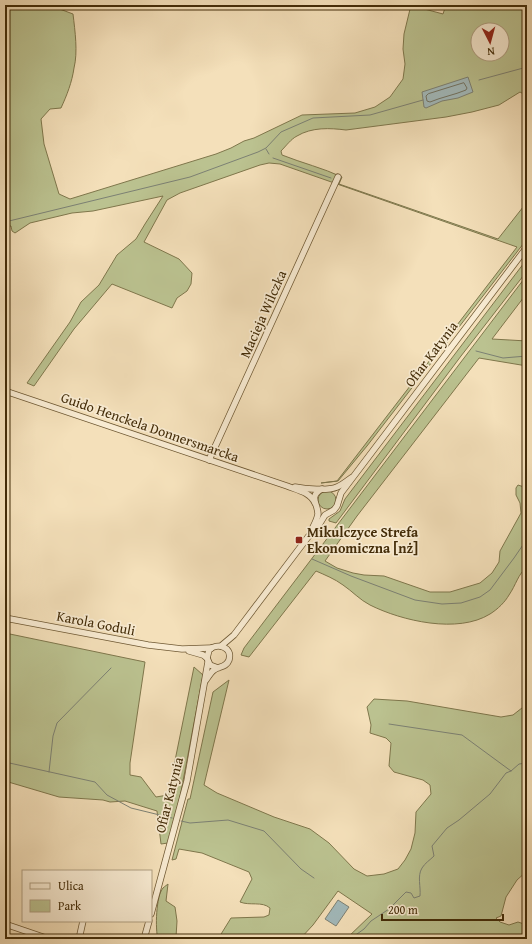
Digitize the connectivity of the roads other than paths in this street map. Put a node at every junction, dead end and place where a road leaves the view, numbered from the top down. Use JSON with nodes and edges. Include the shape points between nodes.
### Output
{"nodes":[{"id":1,"x":338,"y":177,"type":"dead end"},
{"id":2,"x":527,"y":247,"type":"edge"},
{"id":3,"x":5,"y":391,"type":"edge"},
{"id":4,"x":209,"y":460,"type":"junction"},
{"id":5,"x":355,"y":475,"type":"junction"},
{"id":6,"x":287,"y":486,"type":"junction"},
{"id":7,"x":322,"y":488,"type":"junction"},
{"id":8,"x":331,"y":488,"type":"junction"},
{"id":9,"x":339,"y":499,"type":"junction"},
{"id":10,"x":316,"y":505,"type":"junction"},
{"id":11,"x":330,"y":512,"type":"junction"},
{"id":12,"x":308,"y":537,"type":"junction"},
{"id":13,"x":5,"y":618,"type":"edge"},
{"id":14,"x":234,"y":635,"type":"junction"},
{"id":15,"x":221,"y":646,"type":"junction"},
{"id":16,"x":211,"y":648,"type":"junction"},
{"id":17,"x":182,"y":649,"type":"junction"},
{"id":18,"x":229,"y":653,"type":"junction"},
{"id":19,"x":207,"y":660,"type":"junction"},
{"id":20,"x":218,"y":668,"type":"junction"},
{"id":21,"x":206,"y":681,"type":"junction"},
{"id":22,"x":152,"y":910,"type":"edge"},
{"id":23,"x":83,"y":922,"type":"edge"},
{"id":24,"x":149,"y":922,"type":"edge"},
{"id":25,"x":5,"y":924,"type":"edge"},
{"id":26,"x":48,"y":939,"type":"edge"},
{"id":27,"x":79,"y":939,"type":"edge"},
{"id":28,"x":144,"y":939,"type":"edge"}],
"edges":[{"from":1,"to":4,"type":"street","name":"Macieja Wilczka"},
{"from":2,"to":5,"type":"street","name":"Ofiar Katynia"},
{"from":3,"to":4,"type":"street","name":"Guido Henckela Donnersmarcka"},
{"from":4,"to":6,"type":"street","name":"Guido Henckela Donnersmarcka"},
{"from":5,"to":8,"type":"street","name":"Ofiar Katynia","via":[[340,486]]},
{"from":5,"to":9,"type":"street","name":"Ofiar Katynia"},
{"from":6,"to":7,"type":"street","name":"Guido Henckela Donnersmarcka"},
{"from":6,"to":10,"type":"street","name":"Guido Henckela Donnersmarcka","via":[[308,494]]},
{"from":7,"to":8,"type":"street","name":"Ofiar Katynia"},
{"from":7,"to":10,"type":"street","name":"Ofiar Katynia","via":[[316,494]]},
{"from":8,"to":9,"type":"street"},
{"from":9,"to":11,"type":"street","name":"Ofiar Katynia","via":[[337,506]]},
{"from":10,"to":11,"type":"street","via":[[322,511]]},
{"from":10,"to":12,"type":"street","name":"Ofiar Katynia","via":[[317,518]]},
{"from":11,"to":12,"type":"street","name":"Ofiar Katynia"},
{"from":12,"to":14,"type":"street","name":"Ofiar Katynia"},
{"from":13,"to":17,"type":"street","name":"Karola Goduli"},
{"from":14,"to":15,"type":"street","name":"Ofiar Katynia"},
{"from":14,"to":18,"type":"street","name":"Ofiar Katynia"},
{"from":15,"to":16,"type":"street"},
{"from":15,"to":18,"type":"street"},
{"from":16,"to":17,"type":"street","name":"Karola Goduli"},
{"from":16,"to":19,"type":"street"},
{"from":17,"to":19,"type":"street","name":"Karola Goduli","via":[[203,655]]},
{"from":18,"to":20,"type":"street","via":[[228,662]]},
{"from":19,"to":20,"type":"street"},
{"from":19,"to":21,"type":"street","name":"Ofiar Katynia"},
{"from":20,"to":21,"type":"street","via":[[213,670]]},
{"from":21,"to":22,"type":"street","name":"Ofiar Katynia","via":[[187,781]]},
{"from":23,"to":27,"type":"street"},
{"from":24,"to":28,"type":"street"},
{"from":25,"to":26,"type":"street"}]}
